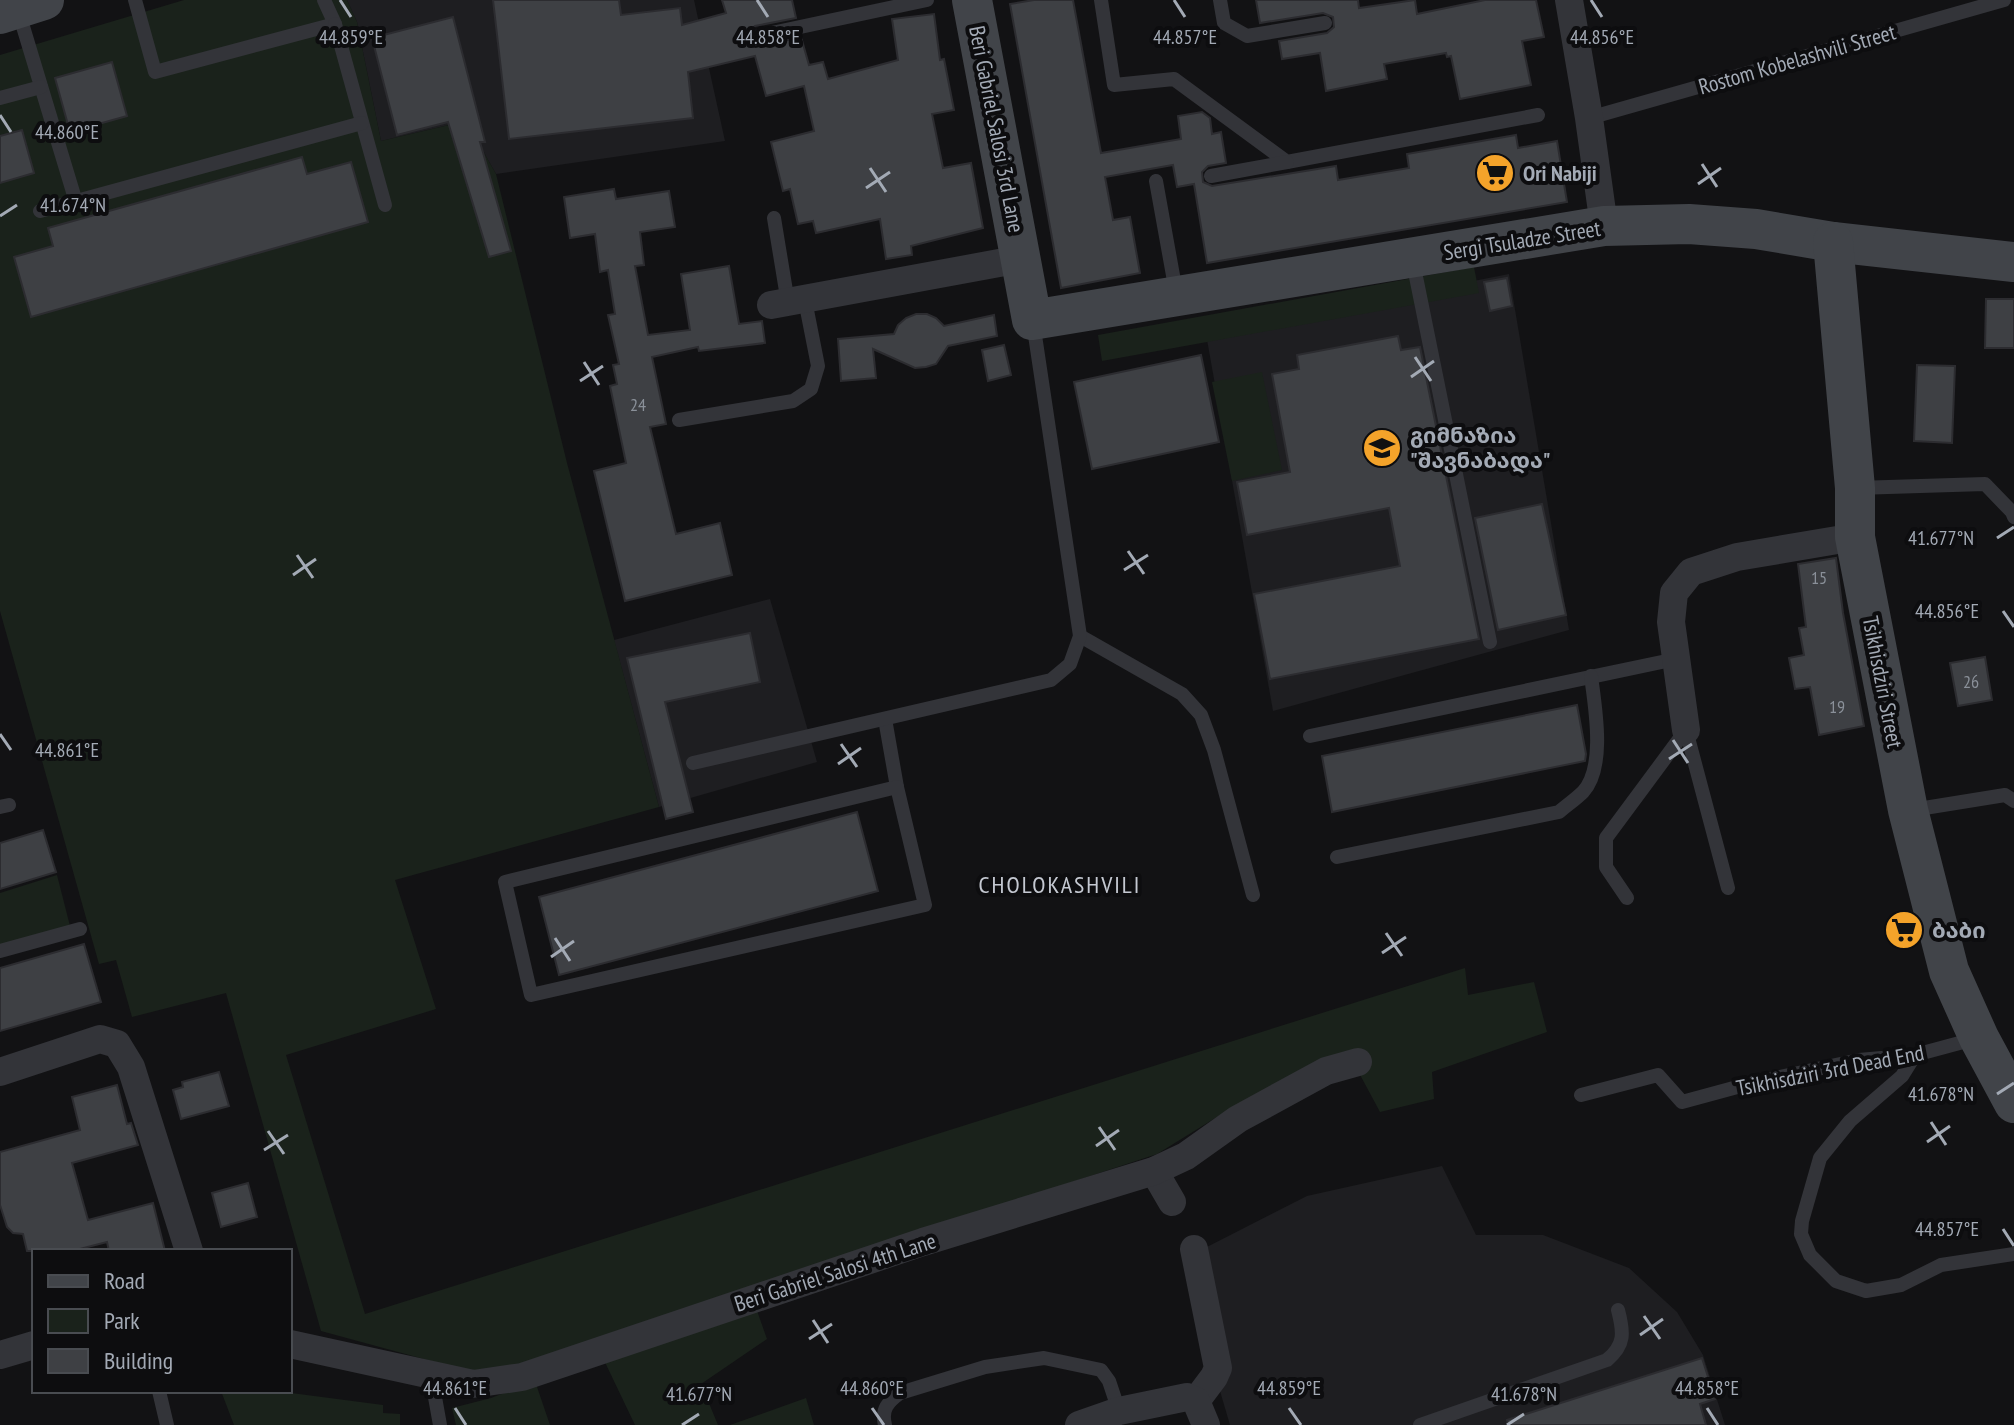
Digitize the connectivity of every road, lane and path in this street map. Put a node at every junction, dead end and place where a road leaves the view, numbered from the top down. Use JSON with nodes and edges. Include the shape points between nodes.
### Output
{"nodes":[{"id":1,"x":135,"y":0,"type":"edge"},
{"id":2,"x":324,"y":0,"type":"edge"},
{"id":3,"x":927,"y":0,"type":"edge"},
{"id":4,"x":972,"y":0,"type":"edge"},
{"id":5,"x":1101,"y":0,"type":"edge"},
{"id":6,"x":1220,"y":0,"type":"edge"},
{"id":7,"x":1569,"y":0,"type":"edge"},
{"id":8,"x":2004,"y":0,"type":"edge"},
{"id":9,"x":21,"y":7,"type":"edge"},
{"id":10,"x":1325,"y":23,"type":"dead end"},
{"id":11,"x":335,"y":24,"type":"junction"},
{"id":12,"x":758,"y":36,"type":"dead end"},
{"id":13,"x":41,"y":87,"type":"junction"},
{"id":14,"x":0,"y":98,"type":"edge"},
{"id":15,"x":1538,"y":115,"type":"dead end"},
{"id":16,"x":1589,"y":118,"type":"junction"},
{"id":17,"x":362,"y":123,"type":"junction"},
{"id":18,"x":1287,"y":162,"type":"junction"},
{"id":19,"x":1211,"y":176,"type":"dead end"},
{"id":20,"x":1156,"y":181,"type":"dead end"},
{"id":21,"x":76,"y":202,"type":"junction"},
{"id":22,"x":385,"y":205,"type":"dead end"},
{"id":23,"x":40,"y":211,"type":"dead end"},
{"id":24,"x":774,"y":218,"type":"dead end"},
{"id":25,"x":1604,"y":226,"type":"junction"},
{"id":26,"x":1833,"y":242,"type":"junction"},
{"id":27,"x":1412,"y":257,"type":"junction"},
{"id":28,"x":1021,"y":259,"type":"junction"},
{"id":29,"x":2014,"y":262,"type":"edge"},
{"id":30,"x":1177,"y":296,"type":"junction"},
{"id":31,"x":788,"y":303,"type":"junction"},
{"id":32,"x":1032,"y":320,"type":"junction"},
{"id":33,"x":679,"y":420,"type":"dead end"},
{"id":34,"x":1855,"y":488,"type":"junction"},
{"id":35,"x":2014,"y":517,"type":"edge"},
{"id":36,"x":1855,"y":537,"type":"junction"},
{"id":37,"x":1080,"y":636,"type":"junction"},
{"id":38,"x":1490,"y":642,"type":"dead end"},
{"id":39,"x":1676,"y":659,"type":"junction"},
{"id":40,"x":1591,"y":676,"type":"junction"},
{"id":41,"x":885,"y":719,"type":"junction"},
{"id":42,"x":1686,"y":730,"type":"junction"},
{"id":43,"x":1310,"y":736,"type":"dead end"},
{"id":44,"x":693,"y":763,"type":"dead end"},
{"id":45,"x":897,"y":787,"type":"junction"},
{"id":46,"x":2014,"y":801,"type":"edge"},
{"id":47,"x":1908,"y":810,"type":"junction"},
{"id":48,"x":1337,"y":857,"type":"dead end"},
{"id":49,"x":1728,"y":888,"type":"dead end"},
{"id":50,"x":1253,"y":895,"type":"dead end"},
{"id":51,"x":1627,"y":898,"type":"dead end"},
{"id":52,"x":80,"y":929,"type":"dead end"},
{"id":53,"x":0,"y":951,"type":"edge"},
{"id":54,"x":1995,"y":1051,"type":"edge"},
{"id":55,"x":1915,"y":1055,"type":"junction"},
{"id":56,"x":1358,"y":1062,"type":"dead end"},
{"id":57,"x":0,"y":1072,"type":"edge"},
{"id":58,"x":1581,"y":1095,"type":"dead end"},
{"id":59,"x":2014,"y":1103,"type":"edge"},
{"id":60,"x":1154,"y":1171,"type":"junction"},
{"id":61,"x":1172,"y":1202,"type":"dead end"},
{"id":62,"x":188,"y":1249,"type":"edge"},
{"id":63,"x":1194,"y":1249,"type":"dead end"},
{"id":64,"x":2014,"y":1254,"type":"edge"},
{"id":65,"x":1618,"y":1310,"type":"dead end"},
{"id":66,"x":292,"y":1344,"type":"edge"},
{"id":67,"x":32,"y":1346,"type":"edge"},
{"id":68,"x":0,"y":1355,"type":"edge"},
{"id":69,"x":431,"y":1375,"type":"junction"},
{"id":70,"x":159,"y":1393,"type":"edge"},
{"id":71,"x":1119,"y":1411,"type":"junction"},
{"id":72,"x":1201,"y":1413,"type":"edge"},
{"id":73,"x":167,"y":1425,"type":"edge"},
{"id":74,"x":440,"y":1425,"type":"edge"},
{"id":75,"x":885,"y":1425,"type":"edge"},
{"id":76,"x":1079,"y":1425,"type":"edge"},
{"id":77,"x":1420,"y":1425,"type":"edge"}],
"edges":[{"from":1,"to":11,"type":"lane","via":[[155,72]]},
{"from":2,"to":11,"type":"lane"},
{"from":3,"to":12,"type":"lane"},
{"from":4,"to":28,"type":"street","name":"Beri Gabriel Salosi 3rd Lane"},
{"from":5,"to":18,"type":"lane","via":[[1114,85],[1174,79]]},
{"from":6,"to":10,"type":"lane","via":[[1224,23],[1247,36]]},
{"from":7,"to":16,"type":"street"},
{"from":8,"to":16,"type":"lane","name":"Rostom Kobelashvili Street"},
{"from":9,"to":13,"type":"lane"},
{"from":11,"to":17,"type":"lane"},
{"from":13,"to":14,"type":"lane"},
{"from":13,"to":21,"type":"lane"},
{"from":15,"to":18,"type":"lane"},
{"from":16,"to":25,"type":"street"},
{"from":17,"to":21,"type":"lane"},
{"from":17,"to":22,"type":"lane"},
{"from":18,"to":19,"type":"lane"},
{"from":20,"to":30,"type":"lane"},
{"from":21,"to":23,"type":"lane"},
{"from":24,"to":31,"type":"lane"},
{"from":25,"to":26,"type":"street","name":"Sergi Tsuladze Street","via":[[1703,225]]},
{"from":25,"to":27,"type":"street","name":"Sergi Tsuladze Street"},
{"from":26,"to":29,"type":"street","name":"Sergi Tsuladze Street"},
{"from":26,"to":34,"type":"street","name":"Tsikhisdziri Street"},
{"from":27,"to":30,"type":"street","name":"Sergi Tsuladze Street"},
{"from":27,"to":38,"type":"lane"},
{"from":28,"to":31,"type":"street","name":"Beri Gabriel Salosi 3rd Lane"},
{"from":28,"to":32,"type":"street","name":"Beri Gabriel Salosi 3rd Lane"},
{"from":30,"to":32,"type":"street","name":"Sergi Tsuladze Street"},
{"from":31,"to":33,"type":"lane","via":[[818,366],[811,389],[793,401]]},
{"from":32,"to":37,"type":"lane"},
{"from":34,"to":35,"type":"lane","via":[[1985,484]]},
{"from":34,"to":36,"type":"street","name":"Tsikhisdziri Street"},
{"from":36,"to":39,"type":"street","via":[[1737,557],[1691,572],[1674,593]]},
{"from":36,"to":47,"type":"street","name":"Tsikhisdziri Street"},
{"from":37,"to":41,"type":"lane","via":[[1070,664],[1051,680]]},
{"from":37,"to":50,"type":"lane","via":[[1182,694],[1201,715]]},
{"from":39,"to":40,"type":"lane"},
{"from":39,"to":42,"type":"street"},
{"from":40,"to":43,"type":"lane"},
{"from":40,"to":48,"type":"lane","via":[[1596,761],[1586,790],[1559,812]]},
{"from":41,"to":44,"type":"lane"},
{"from":41,"to":45,"type":"lane"},
{"from":42,"to":49,"type":"lane"},
{"from":42,"to":51,"type":"lane","via":[[1606,838],[1606,867]]},
{"from":45,"to":45,"type":"lane","via":[[925,905],[531,995],[505,882]]},
{"from":46,"to":47,"type":"lane","via":[[2005,795]]},
{"from":47,"to":54,"type":"street","name":"Tsikhisdziri Street","via":[[1949,971]]},
{"from":52,"to":53,"type":"lane"},
{"from":54,"to":55,"type":"lane","name":"Tsikhisdziri 3rd Dead End"},
{"from":54,"to":59,"type":"street","name":"Tsikhisdziri Street"},
{"from":55,"to":58,"type":"lane","name":"Tsikhisdziri 3rd Dead End","via":[[1859,1060],[1682,1102],[1658,1075]]},
{"from":55,"to":64,"type":"lane","via":[[1902,1076],[1850,1121],[1820,1158],[1802,1221],[1810,1255],[1836,1281],[1866,1291],[1901,1285],[1941,1265]]},
{"from":56,"to":60,"type":"street","name":"Beri Gabriel Salosi 4th Lane","via":[[1326,1071]]},
{"from":57,"to":62,"type":"street","via":[[100,1039],[117,1044],[131,1067]]},
{"from":60,"to":61,"type":"street"},
{"from":60,"to":69,"type":"street","name":"Beri Gabriel Salosi 4th Lane","via":[[923,1242],[522,1377],[473,1384]]},
{"from":63,"to":72,"type":"street","via":[[1218,1368]]},
{"from":65,"to":77,"type":"lane","via":[[1620,1349],[1607,1360]]},
{"from":66,"to":69,"type":"street","name":"Beri Gabriel Salosi 4th Lane"},
{"from":67,"to":68,"type":"street"},
{"from":69,"to":74,"type":"lane"},
{"from":70,"to":73,"type":"lane"},
{"from":71,"to":72,"type":"street","via":[[1187,1397]]},
{"from":71,"to":75,"type":"lane","via":[[1101,1370],[1044,1358],[985,1367],[900,1393],[883,1410]]},
{"from":71,"to":76,"type":"street"}]}
